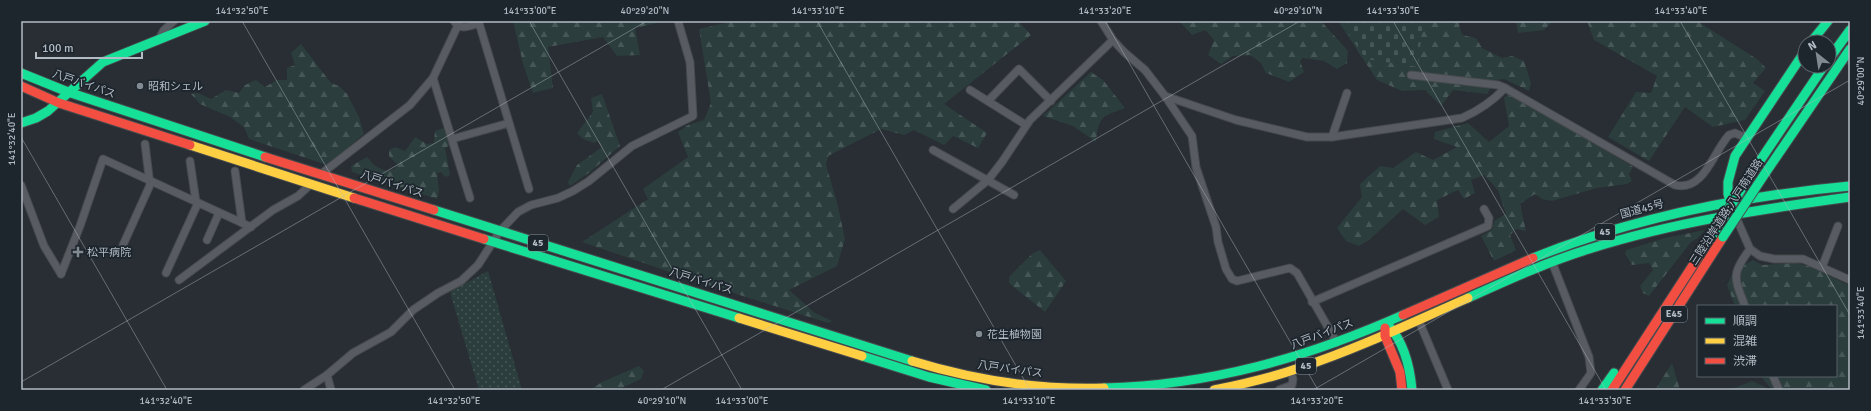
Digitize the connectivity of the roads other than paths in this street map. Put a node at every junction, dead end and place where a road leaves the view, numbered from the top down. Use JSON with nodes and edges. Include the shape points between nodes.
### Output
{"nodes":[{"id":1,"x":174,"y":21,"type":"edge"},
{"id":2,"x":205,"y":21,"type":"edge"},
{"id":3,"x":678,"y":21,"type":"edge"},
{"id":4,"x":1100,"y":21,"type":"edge"},
{"id":5,"x":1828,"y":21,"type":"edge"},
{"id":6,"x":457,"y":23,"type":"edge"},
{"id":7,"x":1850,"y":30,"type":"edge"},
{"id":8,"x":1819,"y":34,"type":"edge"},
{"id":9,"x":159,"y":39,"type":"junction"},
{"id":10,"x":1113,"y":40,"type":"junction"},
{"id":11,"x":1837,"y":48,"type":"edge"},
{"id":12,"x":1850,"y":49,"type":"edge"},
{"id":13,"x":1797,"y":63,"type":"edge"},
{"id":14,"x":21,"y":74,"type":"edge"},
{"id":15,"x":1411,"y":74,"type":"dead end"},
{"id":16,"x":1819,"y":74,"type":"edge"},
{"id":17,"x":433,"y":78,"type":"junction"},
{"id":18,"x":21,"y":86,"type":"edge"},
{"id":19,"x":1505,"y":88,"type":"junction"},
{"id":20,"x":970,"y":90,"type":"dead end"},
{"id":21,"x":68,"y":92,"type":"junction"},
{"id":22,"x":1347,"y":94,"type":"dead end"},
{"id":23,"x":1165,"y":96,"type":"junction"},
{"id":24,"x":988,"y":101,"type":"junction"},
{"id":25,"x":1051,"y":101,"type":"junction"},
{"id":26,"x":59,"y":103,"type":"junction"},
{"id":27,"x":21,"y":123,"type":"edge"},
{"id":28,"x":509,"y":123,"type":"junction"},
{"id":29,"x":1026,"y":125,"type":"junction"},
{"id":30,"x":1332,"y":137,"type":"junction"},
{"id":31,"x":1746,"y":138,"type":"junction"},
{"id":32,"x":452,"y":139,"type":"junction"},
{"id":33,"x":145,"y":144,"type":"dead end"},
{"id":34,"x":934,"y":150,"type":"dead end"},
{"id":35,"x":190,"y":160,"type":"dead end"},
{"id":36,"x":235,"y":171,"type":"dead end"},
{"id":37,"x":321,"y":174,"type":"junction"},
{"id":38,"x":988,"y":180,"type":"junction"},
{"id":39,"x":150,"y":181,"type":"junction"},
{"id":40,"x":311,"y":184,"type":"junction"},
{"id":41,"x":21,"y":185,"type":"edge"},
{"id":42,"x":1850,"y":186,"type":"edge"},
{"id":43,"x":529,"y":189,"type":"dead end"},
{"id":44,"x":1014,"y":196,"type":"dead end"},
{"id":45,"x":1850,"y":197,"type":"edge"},
{"id":46,"x":470,"y":198,"type":"dead end"},
{"id":47,"x":1730,"y":201,"type":"junction"},
{"id":48,"x":197,"y":202,"type":"junction"},
{"id":49,"x":953,"y":209,"type":"dead end"},
{"id":50,"x":1484,"y":210,"type":"dead end"},
{"id":51,"x":220,"y":213,"type":"junction"},
{"id":52,"x":1734,"y":214,"type":"junction"},
{"id":53,"x":242,"y":223,"type":"junction"},
{"id":54,"x":1838,"y":226,"type":"dead end"},
{"id":55,"x":251,"y":227,"type":"junction"},
{"id":56,"x":500,"y":231,"type":"junction"},
{"id":57,"x":207,"y":240,"type":"dead end"},
{"id":58,"x":493,"y":242,"type":"junction"},
{"id":59,"x":123,"y":245,"type":"dead end"},
{"id":60,"x":1750,"y":249,"type":"junction"},
{"id":61,"x":1552,"y":262,"type":"junction"},
{"id":62,"x":1822,"y":267,"type":"junction"},
{"id":63,"x":166,"y":273,"type":"dead end"},
{"id":64,"x":1687,"y":273,"type":"junction"},
{"id":65,"x":179,"y":280,"type":"dead end"},
{"id":66,"x":1850,"y":280,"type":"edge"},
{"id":67,"x":1312,"y":302,"type":"junction"},
{"id":68,"x":1745,"y":305,"type":"edge"},
{"id":69,"x":1419,"y":321,"type":"junction"},
{"id":70,"x":1385,"y":322,"type":"junction"},
{"id":71,"x":1395,"y":331,"type":"junction"},
{"id":72,"x":1385,"y":336,"type":"junction"},
{"id":73,"x":1657,"y":340,"type":"junction"},
{"id":74,"x":1338,"y":343,"type":"junction"},
{"id":75,"x":1291,"y":372,"type":"junction"},
{"id":76,"x":327,"y":375,"type":"junction"},
{"id":77,"x":1773,"y":377,"type":"edge"},
{"id":78,"x":1010,"y":386,"type":"edge"},
{"id":79,"x":304,"y":390,"type":"edge"},
{"id":80,"x":331,"y":390,"type":"edge"},
{"id":81,"x":986,"y":390,"type":"edge"},
{"id":82,"x":1214,"y":390,"type":"edge"},
{"id":83,"x":1280,"y":390,"type":"edge"},
{"id":84,"x":1402,"y":390,"type":"edge"},
{"id":85,"x":1412,"y":390,"type":"edge"},
{"id":86,"x":1448,"y":390,"type":"edge"},
{"id":87,"x":1578,"y":390,"type":"edge"},
{"id":88,"x":1602,"y":390,"type":"edge"},
{"id":89,"x":1612,"y":390,"type":"edge"},
{"id":90,"x":1625,"y":390,"type":"edge"},
{"id":91,"x":1631,"y":390,"type":"edge"},
{"id":92,"x":1779,"y":390,"type":"edge"}],
"edges":[{"from":1,"to":9,"type":"street"},
{"from":2,"to":9,"type":"main road"},
{"from":3,"to":56,"type":"street","via":[[690,62],[693,116],[632,146],[573,191],[518,212]]},
{"from":4,"to":10,"type":"street"},
{"from":5,"to":8,"type":"main road"},
{"from":6,"to":17,"type":"street"},
{"from":6,"to":28,"type":"street","via":[[464,28],[480,23]]},
{"from":7,"to":11,"type":"main road"},
{"from":9,"to":21,"type":"main road","via":[[103,62]]},
{"from":10,"to":23,"type":"street","via":[[1145,70]]},
{"from":10,"to":25,"type":"street"},
{"from":12,"to":73,"type":"main road","name":"三陸沿岸道路;八戸南道路","number":"E45","bridge":true,"via":[[1764,174]]},
{"from":13,"to":31,"type":"main road"},
{"from":14,"to":21,"type":"main road","name":"八戸バイパス","number":"45"},
{"from":15,"to":19,"type":"street"},
{"from":16,"to":64,"type":"main road","name":"三陸沿岸道路;八戸南道路","number":"E45","bridge":true},
{"from":17,"to":32,"type":"street"},
{"from":17,"to":37,"type":"street","via":[[410,105]]},
{"from":18,"to":26,"type":"main road","number":"45"},
{"from":19,"to":30,"type":"street","via":[[1494,100],[1462,118]]},
{"from":19,"to":31,"type":"street","via":[[1675,185],[1683,187],[1696,183],[1729,135],[1735,133]]},
{"from":20,"to":24,"type":"street"},
{"from":21,"to":26,"type":"main road"},
{"from":21,"to":37,"type":"main road","name":"八戸バイパス","number":"45"},
{"from":22,"to":30,"type":"street"},
{"from":23,"to":30,"type":"street","via":[[1236,120],[1307,136]]},
{"from":23,"to":67,"type":"street","via":[[1192,136],[1196,167],[1216,227],[1224,262],[1232,280],[1290,268],[1297,274]]},
{"from":24,"to":25,"type":"street","via":[[1019,69]]},
{"from":24,"to":29,"type":"street"},
{"from":25,"to":29,"type":"street"},
{"from":26,"to":27,"type":"main road","via":[[44,115]]},
{"from":26,"to":40,"type":"main road","number":"45"},
{"from":28,"to":32,"type":"street"},
{"from":28,"to":43,"type":"street"},
{"from":29,"to":38,"type":"street"},
{"from":31,"to":47,"type":"main road","via":[[1730,167],[1727,189]]},
{"from":32,"to":46,"type":"street"},
{"from":33,"to":39,"type":"street"},
{"from":34,"to":38,"type":"street"},
{"from":35,"to":48,"type":"street"},
{"from":36,"to":53,"type":"street"},
{"from":37,"to":56,"type":"main road","name":"八戸バイパス","number":"45"},
{"from":38,"to":44,"type":"street"},
{"from":38,"to":49,"type":"street"},
{"from":39,"to":41,"type":"street","via":[[103,159],[61,274],[44,246]]},
{"from":39,"to":48,"type":"street"},
{"from":39,"to":59,"type":"street"},
{"from":40,"to":55,"type":"street","via":[[298,196],[273,210]]},
{"from":40,"to":58,"type":"main road","number":"45"},
{"from":42,"to":47,"type":"main road","name":"国道45号","number":"45"},
{"from":45,"to":52,"type":"main road","number":"45"},
{"from":47,"to":52,"type":"main road"},
{"from":47,"to":70,"type":"main road","name":"国道45号","number":"45","via":[[1588,237],[1491,274]]},
{"from":48,"to":51,"type":"street"},
{"from":48,"to":63,"type":"street"},
{"from":50,"to":67,"type":"street","via":[[1488,226]]},
{"from":51,"to":53,"type":"street"},
{"from":51,"to":57,"type":"street"},
{"from":52,"to":60,"type":"street"},
{"from":52,"to":61,"type":"main road","number":"45","via":[[1621,239]]},
{"from":53,"to":55,"type":"street"},
{"from":54,"to":62,"type":"street"},
{"from":55,"to":65,"type":"street"},
{"from":56,"to":58,"type":"street"},
{"from":56,"to":78,"type":"main road","name":"八戸バイパス","number":"45","via":[[907,360]]},
{"from":58,"to":76,"type":"street","via":[[478,265],[461,281],[413,310],[391,332],[353,353]]},
{"from":58,"to":81,"type":"main road","number":"45","via":[[929,377]]},
{"from":60,"to":62,"type":"street","via":[[1760,256],[1774,259],[1803,259]]},
{"from":60,"to":68,"type":"street","via":[[1737,267],[1737,284]]},
{"from":61,"to":69,"type":"main road","number":"45"},
{"from":61,"to":87,"type":"street","via":[[1589,356],[1590,373]]},
{"from":62,"to":66,"type":"street"},
{"from":64,"to":88,"type":"main road"},
{"from":64,"to":89,"type":"main road","name":"三陸沿岸道路;八戸南道路","number":"E45"},
{"from":67,"to":74,"type":"street"},
{"from":69,"to":71,"type":"main road","number":"45"},
{"from":69,"to":86,"type":"street"},
{"from":70,"to":71,"type":"main road"},
{"from":70,"to":72,"type":"main road"},
{"from":70,"to":74,"type":"main road","name":"八戸バイパス","number":"45"},
{"from":71,"to":72,"type":"main road","number":"45"},
{"from":71,"to":85,"type":"main road","via":[[1409,367]]},
{"from":72,"to":75,"type":"main road","number":"45"},
{"from":72,"to":84,"type":"main road","via":[[1400,372]]},
{"from":73,"to":90,"type":"main road","name":"三陸沿岸道路;八戸南道路","number":"E45"},
{"from":73,"to":91,"type":"main road"},
{"from":74,"to":78,"type":"main road","name":"八戸バイパス","number":"45","via":[[1279,363],[1192,382],[1100,389]]},
{"from":75,"to":82,"type":"main road","number":"45"},
{"from":75,"to":83,"type":"street","via":[[1292,385]]},
{"from":76,"to":79,"type":"street"},
{"from":76,"to":80,"type":"street"},
{"from":77,"to":92,"type":"street"}]}
